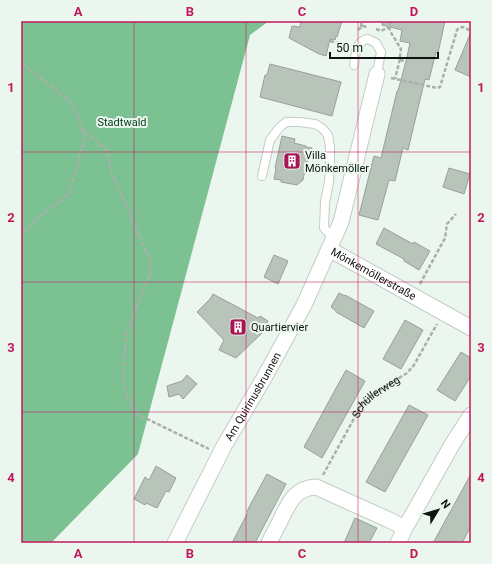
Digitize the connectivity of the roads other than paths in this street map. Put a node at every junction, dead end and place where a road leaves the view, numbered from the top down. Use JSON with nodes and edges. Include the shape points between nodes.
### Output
{"nodes":[{"id":1,"x":354,"y":65,"type":"dead end"},
{"id":2,"x":377,"y":74,"type":"joint"},
{"id":3,"x":262,"y":176,"type":"dead end"},
{"id":4,"x":332,"y":244,"type":"junction"},
{"id":5,"x":471,"y":328,"type":"edge"},
{"id":6,"x":471,"y":415,"type":"edge"},
{"id":7,"x":405,"y":528,"type":"junction"},
{"id":8,"x":175,"y":543,"type":"edge"},
{"id":9,"x":269,"y":543,"type":"edge"},
{"id":10,"x":398,"y":543,"type":"edge"}],
"edges":[{"from":1,"to":2,"type":"lane","via":[[358,44],[368,39],[376,43],[381,52]]},
{"from":2,"to":4,"type":"street","name":"Mönkemöllerstraße","via":[[341,222]]},
{"from":3,"to":4,"type":"lane","via":[[270,140],[286,122],[315,124],[322,128],[328,135],[330,147],[324,228]]},
{"from":4,"to":5,"type":"street","name":"Mönkemöllerstraße"},
{"from":4,"to":8,"type":"street","name":"Am Quirinusbrunnen","via":[[304,305],[220,454]]},
{"from":6,"to":7,"type":"street"},
{"from":7,"to":9,"type":"street","via":[[316,487],[299,492],[290,501]]},
{"from":7,"to":10,"type":"street"}]}
